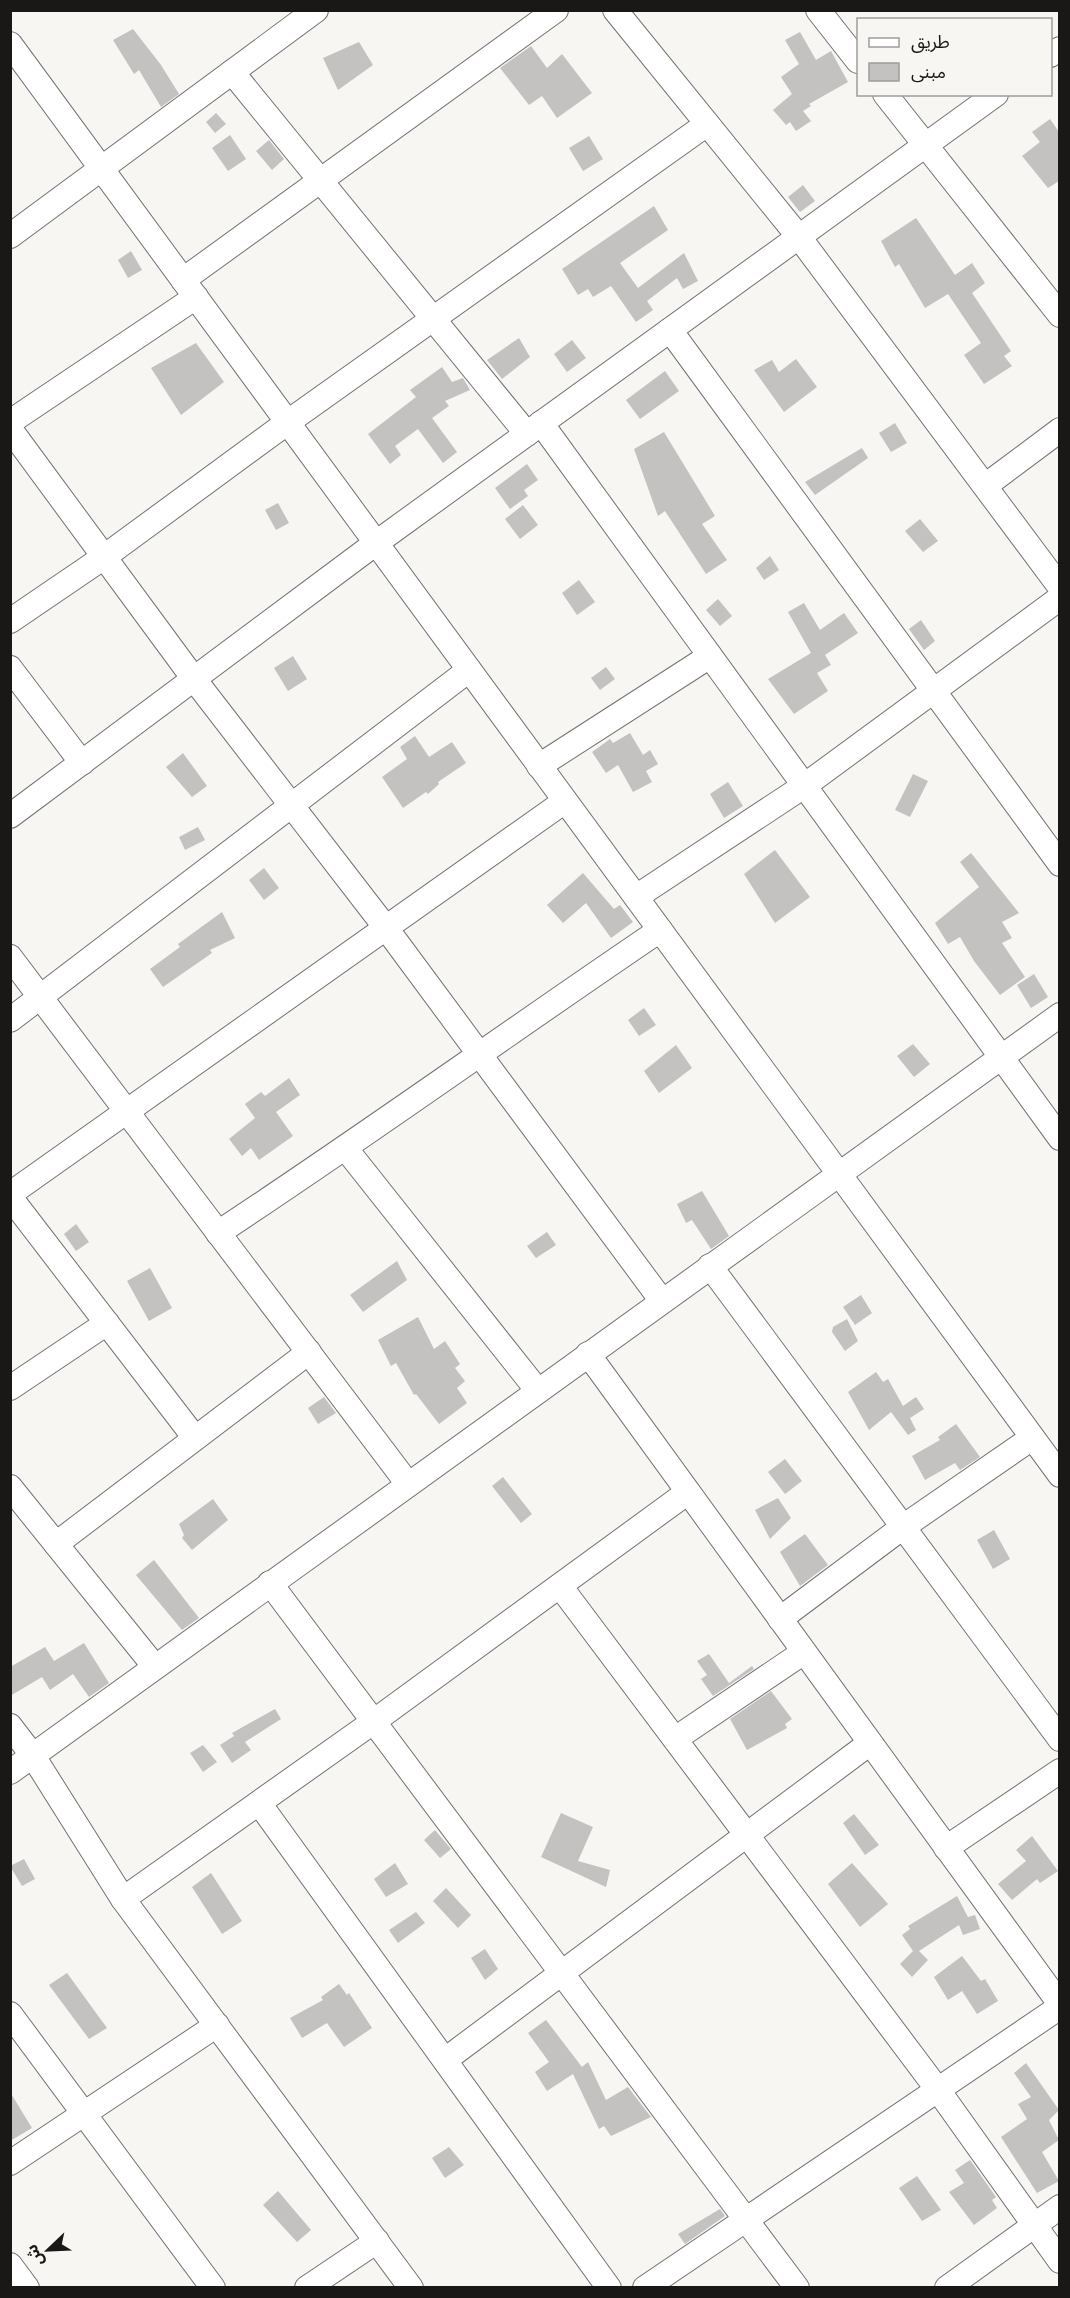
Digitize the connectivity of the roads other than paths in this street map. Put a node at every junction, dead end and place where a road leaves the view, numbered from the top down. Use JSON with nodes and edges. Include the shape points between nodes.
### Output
{"nodes":[{"id":1,"x":316,"y":10,"type":"edge"},
{"id":2,"x":555,"y":10,"type":"edge"},
{"id":3,"x":615,"y":10,"type":"edge"},
{"id":4,"x":827,"y":14,"type":"edge"},
{"id":5,"x":10,"y":44,"type":"edge"},
{"id":6,"x":857,"y":59,"type":"edge"},
{"id":7,"x":232,"y":72,"type":"junction"},
{"id":8,"x":887,"y":96,"type":"edge"},
{"id":9,"x":993,"y":96,"type":"edge"},
{"id":10,"x":707,"y":124,"type":"junction"},
{"id":11,"x":926,"y":146,"type":"junction"},
{"id":12,"x":102,"y":169,"type":"junction"},
{"id":13,"x":320,"y":180,"type":"junction"},
{"id":14,"x":10,"y":236,"type":"edge"},
{"id":15,"x":799,"y":237,"type":"junction"},
{"id":16,"x":189,"y":289,"type":"junction"},
{"id":17,"x":1059,"y":315,"type":"edge"},
{"id":18,"x":433,"y":319,"type":"junction"},
{"id":19,"x":670,"y":330,"type":"junction"},
{"id":20,"x":10,"y":422,"type":"edge"},
{"id":21,"x":288,"y":422,"type":"junction"},
{"id":22,"x":10,"y":429,"type":"edge"},
{"id":23,"x":534,"y":429,"type":"junction"},
{"id":24,"x":1059,"y":430,"type":"edge"},
{"id":25,"x":985,"y":486,"type":"junction"},
{"id":26,"x":376,"y":543,"type":"junction"},
{"id":27,"x":104,"y":557,"type":"junction"},
{"id":28,"x":1059,"y":587,"type":"edge"},
{"id":29,"x":1059,"y":598,"type":"edge"},
{"id":30,"x":10,"y":621,"type":"edge"},
{"id":31,"x":710,"y":656,"type":"junction"},
{"id":32,"x":10,"y":668,"type":"edge"},
{"id":33,"x":469,"y":670,"type":"junction"},
{"id":34,"x":194,"y":679,"type":"junction"},
{"id":35,"x":934,"y":692,"type":"junction"},
{"id":36,"x":82,"y":763,"type":"junction"},
{"id":37,"x":539,"y":766,"type":"junction"},
{"id":38,"x":804,"y":786,"type":"junction"},
{"id":39,"x":565,"y":801,"type":"junction"},
{"id":40,"x":291,"y":806,"type":"junction"},
{"id":41,"x":10,"y":816,"type":"edge"},
{"id":42,"x":1059,"y":864,"type":"edge"},
{"id":43,"x":636,"y":897,"type":"junction"},
{"id":44,"x":386,"y":928,"type":"junction"},
{"id":45,"x":660,"y":930,"type":"junction"},
{"id":46,"x":10,"y":957,"type":"edge"},
{"id":47,"x":41,"y":997,"type":"junction"},
{"id":48,"x":1059,"y":1015,"type":"edge"},
{"id":49,"x":10,"y":1020,"type":"edge"},
{"id":50,"x":479,"y":1053,"type":"junction"},
{"id":51,"x":1001,"y":1057,"type":"junction"},
{"id":52,"x":127,"y":1112,"type":"junction"},
{"id":53,"x":1059,"y":1138,"type":"edge"},
{"id":54,"x":345,"y":1149,"type":"junction"},
{"id":55,"x":839,"y":1174,"type":"junction"},
{"id":56,"x":10,"y":1196,"type":"edge"},
{"id":57,"x":218,"y":1233,"type":"junction"},
{"id":58,"x":710,"y":1266,"type":"junction"},
{"id":59,"x":662,"y":1301,"type":"junction"},
{"id":60,"x":108,"y":1323,"type":"junction"},
{"id":61,"x":309,"y":1352,"type":"junction"},
{"id":62,"x":588,"y":1354,"type":"junction"},
{"id":63,"x":10,"y":1388,"type":"edge"},
{"id":64,"x":538,"y":1390,"type":"junction"},
{"id":65,"x":195,"y":1438,"type":"junction"},
{"id":66,"x":1032,"y":1438,"type":"junction"},
{"id":67,"x":1059,"y":1475,"type":"edge"},
{"id":68,"x":408,"y":1484,"type":"junction"},
{"id":69,"x":10,"y":1487,"type":"edge"},
{"id":70,"x":688,"y":1492,"type":"junction"},
{"id":71,"x":903,"y":1527,"type":"junction"},
{"id":72,"x":56,"y":1544,"type":"junction"},
{"id":73,"x":270,"y":1583,"type":"junction"},
{"id":74,"x":560,"y":1586,"type":"junction"},
{"id":75,"x":780,"y":1619,"type":"junction"},
{"id":76,"x":804,"y":1652,"type":"junction"},
{"id":77,"x":155,"y":1667,"type":"junction"},
{"id":78,"x":373,"y":1722,"type":"junction"},
{"id":79,"x":10,"y":1726,"type":"edge"},
{"id":80,"x":675,"y":1739,"type":"junction"},
{"id":81,"x":1059,"y":1739,"type":"edge"},
{"id":82,"x":870,"y":1743,"type":"junction"},
{"id":83,"x":33,"y":1756,"type":"junction"},
{"id":84,"x":1059,"y":1771,"type":"edge"},
{"id":85,"x":10,"y":1772,"type":"edge"},
{"id":86,"x":259,"y":1803,"type":"junction"},
{"id":87,"x":747,"y":1835,"type":"junction"},
{"id":88,"x":946,"y":1848,"type":"junction"},
{"id":89,"x":123,"y":1899,"type":"junction"},
{"id":90,"x":561,"y":1974,"type":"junction"},
{"id":91,"x":1059,"y":2006,"type":"edge"},
{"id":92,"x":10,"y":2014,"type":"edge"},
{"id":93,"x":217,"y":2025,"type":"junction"},
{"id":94,"x":445,"y":2060,"type":"junction"},
{"id":95,"x":938,"y":2090,"type":"junction"},
{"id":96,"x":84,"y":2114,"type":"junction"},
{"id":97,"x":10,"y":2163,"type":"edge"},
{"id":98,"x":1059,"y":2207,"type":"edge"},
{"id":99,"x":745,"y":2220,"type":"junction"},
{"id":100,"x":1034,"y":2225,"type":"junction"},
{"id":101,"x":377,"y":2241,"type":"junction"},
{"id":102,"x":1059,"y":2260,"type":"edge"},
{"id":103,"x":10,"y":2265,"type":"edge"},
{"id":104,"x":27,"y":2288,"type":"edge"},
{"id":105,"x":213,"y":2288,"type":"edge"},
{"id":106,"x":307,"y":2288,"type":"edge"},
{"id":107,"x":411,"y":2288,"type":"edge"},
{"id":108,"x":609,"y":2288,"type":"edge"},
{"id":109,"x":645,"y":2288,"type":"edge"},
{"id":110,"x":797,"y":2288,"type":"edge"},
{"id":111,"x":947,"y":2288,"type":"edge"}],
"edges":[{"from":1,"to":7,"type":"street"},
{"from":2,"to":13,"type":"street"},
{"from":3,"to":10,"type":"street"},
{"from":4,"to":6,"type":"street"},
{"from":5,"to":12,"type":"street"},
{"from":7,"to":12,"type":"street"},
{"from":7,"to":13,"type":"street"},
{"from":8,"to":11,"type":"street"},
{"from":9,"to":11,"type":"street"},
{"from":10,"to":15,"type":"street"},
{"from":10,"to":18,"type":"street"},
{"from":11,"to":15,"type":"street"},
{"from":11,"to":17,"type":"street"},
{"from":12,"to":14,"type":"street"},
{"from":12,"to":16,"type":"street"},
{"from":13,"to":16,"type":"street"},
{"from":13,"to":18,"type":"street"},
{"from":15,"to":19,"type":"street"},
{"from":15,"to":25,"type":"street"},
{"from":16,"to":20,"type":"street"},
{"from":16,"to":21,"type":"street"},
{"from":18,"to":21,"type":"street"},
{"from":18,"to":23,"type":"street"},
{"from":19,"to":23,"type":"street"},
{"from":19,"to":35,"type":"street"},
{"from":21,"to":26,"type":"street"},
{"from":21,"to":27,"type":"street"},
{"from":22,"to":27,"type":"street"},
{"from":23,"to":26,"type":"street"},
{"from":23,"to":31,"type":"street"},
{"from":24,"to":25,"type":"street"},
{"from":25,"to":28,"type":"street"},
{"from":26,"to":33,"type":"street"},
{"from":26,"to":34,"type":"street"},
{"from":27,"to":30,"type":"street"},
{"from":27,"to":34,"type":"street"},
{"from":29,"to":35,"type":"street"},
{"from":31,"to":37,"type":"street"},
{"from":31,"to":38,"type":"street"},
{"from":32,"to":36,"type":"street"},
{"from":33,"to":37,"type":"street"},
{"from":33,"to":40,"type":"street"},
{"from":34,"to":36,"type":"street"},
{"from":34,"to":40,"type":"street"},
{"from":35,"to":38,"type":"street"},
{"from":35,"to":42,"type":"street"},
{"from":36,"to":41,"type":"street"},
{"from":37,"to":39,"type":"street"},
{"from":38,"to":43,"type":"street"},
{"from":38,"to":51,"type":"street"},
{"from":39,"to":43,"type":"street"},
{"from":39,"to":44,"type":"street"},
{"from":40,"to":44,"type":"street"},
{"from":40,"to":47,"type":"street"},
{"from":43,"to":45,"type":"street"},
{"from":44,"to":50,"type":"street"},
{"from":44,"to":52,"type":"street"},
{"from":45,"to":50,"type":"street"},
{"from":45,"to":55,"type":"street"},
{"from":46,"to":47,"type":"street"},
{"from":47,"to":49,"type":"street"},
{"from":47,"to":52,"type":"street"},
{"from":48,"to":51,"type":"street"},
{"from":50,"to":54,"type":"street"},
{"from":50,"to":59,"type":"street"},
{"from":51,"to":53,"type":"street"},
{"from":51,"to":55,"type":"street"},
{"from":52,"to":56,"type":"street"},
{"from":52,"to":57,"type":"street"},
{"from":54,"to":57,"type":"street"},
{"from":54,"to":64,"type":"street"},
{"from":55,"to":58,"type":"street"},
{"from":55,"to":66,"type":"street"},
{"from":56,"to":60,"type":"street"},
{"from":57,"to":61,"type":"street"},
{"from":58,"to":59,"type":"street"},
{"from":58,"to":71,"type":"street"},
{"from":59,"to":62,"type":"street"},
{"from":60,"to":63,"type":"street"},
{"from":60,"to":65,"type":"street"},
{"from":61,"to":65,"type":"street"},
{"from":61,"to":68,"type":"street"},
{"from":62,"to":64,"type":"street"},
{"from":62,"to":70,"type":"street"},
{"from":64,"to":68,"type":"street"},
{"from":65,"to":72,"type":"street"},
{"from":66,"to":67,"type":"street"},
{"from":66,"to":71,"type":"street"},
{"from":68,"to":73,"type":"street"},
{"from":69,"to":72,"type":"street"},
{"from":70,"to":74,"type":"street"},
{"from":70,"to":75,"type":"street"},
{"from":71,"to":75,"type":"street"},
{"from":71,"to":81,"type":"street"},
{"from":72,"to":77,"type":"street"},
{"from":73,"to":77,"type":"street"},
{"from":73,"to":78,"type":"street"},
{"from":74,"to":78,"type":"street"},
{"from":74,"to":80,"type":"street"},
{"from":75,"to":76,"type":"street"},
{"from":76,"to":80,"type":"street"},
{"from":76,"to":82,"type":"street"},
{"from":77,"to":83,"type":"street"},
{"from":78,"to":86,"type":"street"},
{"from":78,"to":90,"type":"street"},
{"from":79,"to":83,"type":"street"},
{"from":80,"to":87,"type":"street"},
{"from":82,"to":87,"type":"street"},
{"from":82,"to":88,"type":"street"},
{"from":83,"to":85,"type":"street"},
{"from":83,"to":89,"type":"street"},
{"from":84,"to":88,"type":"street"},
{"from":86,"to":89,"type":"street"},
{"from":86,"to":94,"type":"street"},
{"from":87,"to":90,"type":"street"},
{"from":87,"to":95,"type":"street"},
{"from":88,"to":91,"type":"street"},
{"from":89,"to":93,"type":"street"},
{"from":90,"to":94,"type":"street"},
{"from":90,"to":99,"type":"street"},
{"from":91,"to":95,"type":"street"},
{"from":92,"to":96,"type":"street"},
{"from":93,"to":96,"type":"street"},
{"from":93,"to":101,"type":"street"},
{"from":94,"to":108,"type":"street"},
{"from":95,"to":99,"type":"street"},
{"from":95,"to":100,"type":"street"},
{"from":96,"to":97,"type":"street"},
{"from":96,"to":105,"type":"street"},
{"from":98,"to":100,"type":"street"},
{"from":99,"to":109,"type":"street"},
{"from":99,"to":110,"type":"street"},
{"from":100,"to":102,"type":"street"},
{"from":100,"to":111,"type":"street"},
{"from":101,"to":106,"type":"street"},
{"from":101,"to":107,"type":"street"},
{"from":103,"to":104,"type":"street"}]}
